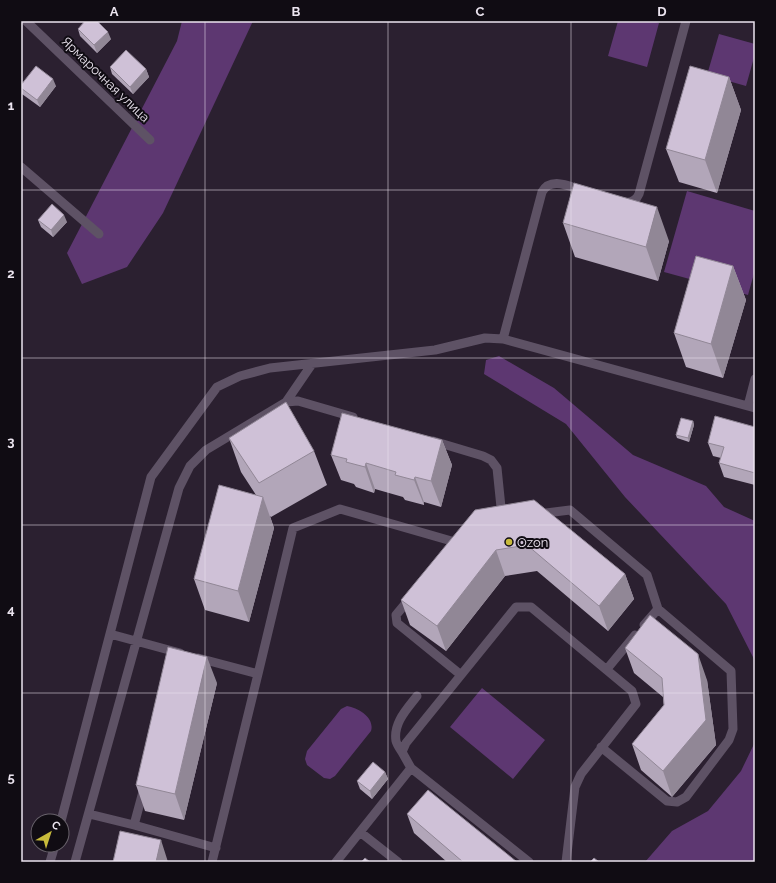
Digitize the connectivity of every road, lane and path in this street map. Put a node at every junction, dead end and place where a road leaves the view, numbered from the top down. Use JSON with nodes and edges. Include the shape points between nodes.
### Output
{"nodes":[{"id":1,"x":26,"y":21,"type":"edge"},
{"id":2,"x":686,"y":21,"type":"edge"},
{"id":3,"x":150,"y":140,"type":"dead end"},
{"id":4,"x":21,"y":167,"type":"edge"},
{"id":5,"x":595,"y":194,"type":"edge"},
{"id":6,"x":617,"y":200,"type":"edge"},
{"id":7,"x":99,"y":234,"type":"dead end"},
{"id":8,"x":503,"y":339,"type":"junction"},
{"id":9,"x":312,"y":364,"type":"junction"},
{"id":10,"x":755,"y":379,"type":"edge"},
{"id":11,"x":286,"y":402,"type":"junction"},
{"id":12,"x":751,"y":407,"type":"edge"},
{"id":13,"x":364,"y":420,"type":"edge"},
{"id":14,"x":424,"y":438,"type":"edge"},
{"id":15,"x":532,"y":514,"type":"edge"},
{"id":16,"x":502,"y":518,"type":"edge"},
{"id":17,"x":455,"y":543,"type":"edge"},
{"id":18,"x":416,"y":591,"type":"edge"},
{"id":19,"x":658,"y":609,"type":"junction"},
{"id":20,"x":110,"y":634,"type":"junction"},
{"id":21,"x":135,"y":641,"type":"junction"},
{"id":22,"x":607,"y":669,"type":"junction"},
{"id":23,"x":258,"y":674,"type":"junction"},
{"id":24,"x":461,"y":675,"type":"junction"},
{"id":25,"x":417,"y":696,"type":"dead end"},
{"id":26,"x":601,"y":747,"type":"junction"},
{"id":27,"x":402,"y":752,"type":"junction"},
{"id":28,"x":411,"y":768,"type":"junction"},
{"id":29,"x":146,"y":779,"type":"edge"},
{"id":30,"x":63,"y":813,"type":"edge"},
{"id":31,"x":89,"y":814,"type":"junction"},
{"id":32,"x":134,"y":825,"type":"junction"},
{"id":33,"x":360,"y":832,"type":"junction"},
{"id":34,"x":216,"y":848,"type":"junction"},
{"id":35,"x":75,"y":862,"type":"edge"},
{"id":36,"x":212,"y":862,"type":"edge"},
{"id":37,"x":336,"y":862,"type":"edge"},
{"id":38,"x":398,"y":862,"type":"edge"},
{"id":39,"x":529,"y":862,"type":"edge"},
{"id":40,"x":566,"y":862,"type":"edge"}],
"edges":[{"from":1,"to":3,"type":"lane","name":"Ярмарочная улица"},
{"from":2,"to":6,"type":"lane","via":[[639,194],[632,202]]},
{"from":4,"to":7,"type":"lane"},
{"from":5,"to":8,"type":"lane","via":[[555,183],[544,188]]},
{"from":8,"to":9,"type":"lane","via":[[485,338],[435,350]]},
{"from":8,"to":12,"type":"lane"},
{"from":9,"to":11,"type":"lane"},
{"from":9,"to":20,"type":"lane","via":[[260,370],[216,387],[151,477]]},
{"from":10,"to":12,"type":"lane"},
{"from":11,"to":13,"type":"lane","via":[[298,401]]},
{"from":11,"to":21,"type":"lane","via":[[206,450],[190,466],[179,488]]},
{"from":14,"to":16,"type":"lane","via":[[491,460],[497,468]]},
{"from":15,"to":19,"type":"lane","via":[[570,510],[647,576]]},
{"from":17,"to":23,"type":"lane","via":[[340,509],[293,528]]},
{"from":18,"to":24,"type":"lane","via":[[396,615],[396,623]]},
{"from":19,"to":22,"type":"lane"},
{"from":19,"to":26,"type":"lane","via":[[731,671],[733,729],[729,740],[686,797],[677,802],[666,801]]},
{"from":20,"to":21,"type":"lane"},
{"from":20,"to":30,"type":"lane"},
{"from":21,"to":23,"type":"lane"},
{"from":21,"to":31,"type":"lane"},
{"from":22,"to":24,"type":"lane","via":[[531,607],[516,607]]},
{"from":22,"to":26,"type":"lane","via":[[632,691],[636,704]]},
{"from":23,"to":34,"type":"lane"},
{"from":24,"to":27,"type":"lane","via":[[406,743]]},
{"from":25,"to":27,"type":"lane","via":[[401,717],[396,731],[396,742]]},
{"from":26,"to":40,"type":"lane","via":[[581,774],[575,787]]},
{"from":27,"to":28,"type":"lane"},
{"from":28,"to":33,"type":"lane"},
{"from":28,"to":39,"type":"lane"},
{"from":29,"to":32,"type":"lane"},
{"from":31,"to":32,"type":"lane"},
{"from":31,"to":35,"type":"lane"},
{"from":32,"to":34,"type":"lane"},
{"from":33,"to":37,"type":"lane"},
{"from":33,"to":38,"type":"lane"},
{"from":34,"to":36,"type":"lane"}]}
